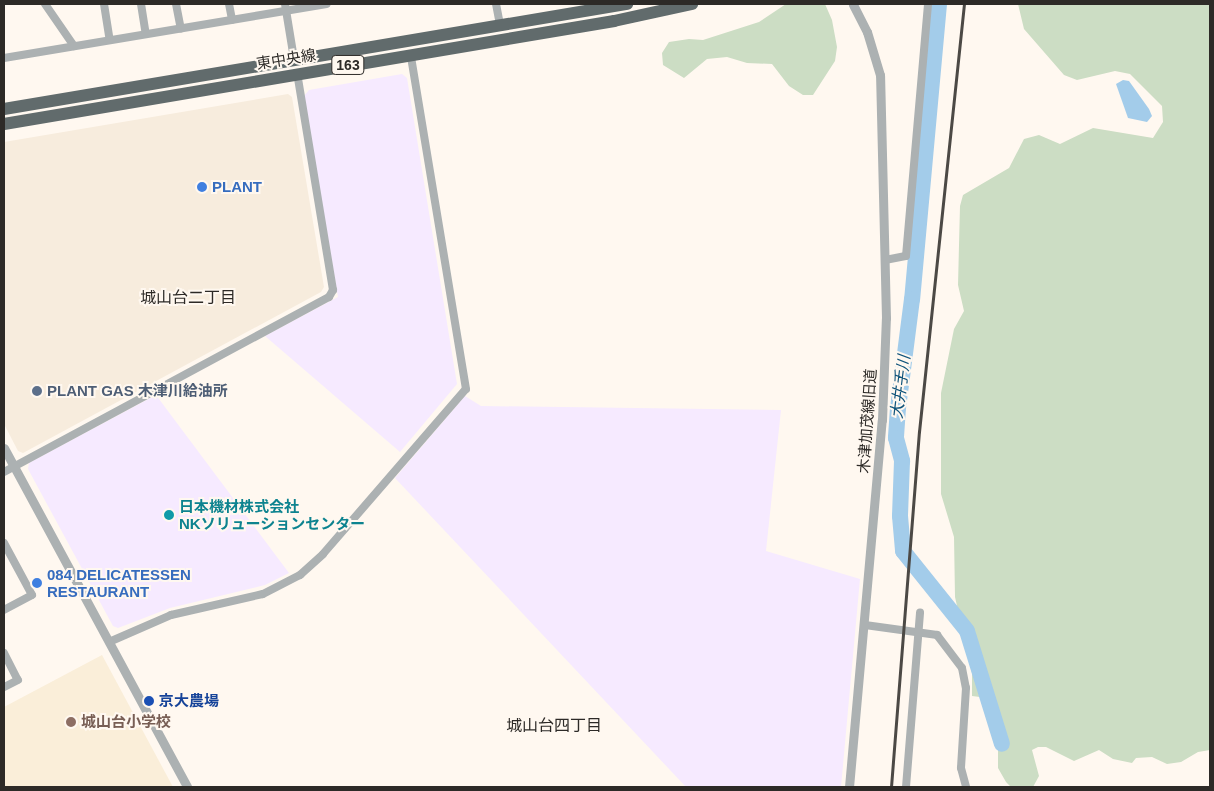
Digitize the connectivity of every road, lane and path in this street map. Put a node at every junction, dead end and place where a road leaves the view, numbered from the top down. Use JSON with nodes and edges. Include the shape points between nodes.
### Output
{"nodes":[{"id":1,"x":45,"y":4,"type":"edge"},
{"id":2,"x":104,"y":4,"type":"edge"},
{"id":3,"x":140,"y":4,"type":"edge"},
{"id":4,"x":176,"y":4,"type":"edge"},
{"id":5,"x":229,"y":4,"type":"edge"},
{"id":6,"x":327,"y":4,"type":"edge"},
{"id":7,"x":496,"y":4,"type":"edge"},
{"id":8,"x":627,"y":4,"type":"edge"},
{"id":9,"x":692,"y":4,"type":"edge"},
{"id":10,"x":853,"y":4,"type":"edge"},
{"id":11,"x":928,"y":4,"type":"edge"},
{"id":12,"x":285,"y":7,"type":"edge"},
{"id":13,"x":232,"y":20,"type":"junction"},
{"id":14,"x":500,"y":25,"type":"junction"},
{"id":15,"x":180,"y":29,"type":"junction"},
{"id":16,"x":146,"y":34,"type":"junction"},
{"id":17,"x":110,"y":40,"type":"junction"},
{"id":18,"x":74,"y":46,"type":"junction"},
{"id":19,"x":411,"y":55,"type":"junction"},
{"id":20,"x":4,"y":58,"type":"edge"},
{"id":21,"x":294,"y":59,"type":"junction"},
{"id":22,"x":297,"y":73,"type":"junction"},
{"id":23,"x":4,"y":109,"type":"edge"},
{"id":24,"x":4,"y":124,"type":"edge"},
{"id":25,"x":884,"y":260,"type":"junction"},
{"id":26,"x":4,"y":448,"type":"edge"},
{"id":27,"x":14,"y":467,"type":"junction"},
{"id":28,"x":4,"y":472,"type":"edge"},
{"id":29,"x":4,"y":543,"type":"edge"},
{"id":30,"x":4,"y":610,"type":"edge"},
{"id":31,"x":920,"y":613,"type":"dead end"},
{"id":32,"x":865,"y":625,"type":"junction"},
{"id":33,"x":919,"y":630,"type":"junction"},
{"id":34,"x":109,"y":642,"type":"junction"},
{"id":35,"x":4,"y":652,"type":"edge"},
{"id":36,"x":4,"y":687,"type":"edge"},
{"id":37,"x":187,"y":787,"type":"edge"},
{"id":38,"x":849,"y":787,"type":"edge"},
{"id":39,"x":906,"y":787,"type":"edge"},
{"id":40,"x":966,"y":787,"type":"edge"}],
"edges":[{"from":1,"to":18,"type":"street"},
{"from":2,"to":17,"type":"street"},
{"from":3,"to":16,"type":"street"},
{"from":4,"to":15,"type":"street"},
{"from":5,"to":13,"type":"street"},
{"from":6,"to":12,"type":"street"},
{"from":7,"to":14,"type":"street"},
{"from":8,"to":14,"type":"highway","name":"東中央線","number":"163"},
{"from":9,"to":19,"type":"highway","name":"東中央線","number":"163","via":[[637,17]]},
{"from":10,"to":25,"type":"street","name":"木津加茂線旧道","via":[[867,32],[880,75]]},
{"from":11,"to":25,"type":"street","via":[[906,256]]},
{"from":12,"to":13,"type":"street"},
{"from":12,"to":21,"type":"street"},
{"from":13,"to":15,"type":"street"},
{"from":14,"to":21,"type":"highway","name":"東中央線","number":"163"},
{"from":15,"to":16,"type":"street"},
{"from":16,"to":17,"type":"street"},
{"from":17,"to":18,"type":"street"},
{"from":18,"to":20,"type":"street"},
{"from":19,"to":22,"type":"highway","name":"東中央線","number":"163"},
{"from":19,"to":34,"type":"street","via":[[466,389],[323,554],[300,575],[263,594],[170,615]]},
{"from":21,"to":23,"type":"highway","name":"東中央線","number":"163"},
{"from":22,"to":24,"type":"highway","name":"東中央線","number":"163"},
{"from":22,"to":27,"type":"street","via":[[333,290],[329,297]]},
{"from":25,"to":32,"type":"street","name":"木津加茂線旧道","via":[[882,420]]},
{"from":26,"to":27,"type":"street"},
{"from":27,"to":28,"type":"street"},
{"from":27,"to":34,"type":"street"},
{"from":29,"to":30,"type":"street","via":[[32,596]]},
{"from":31,"to":33,"type":"street"},
{"from":32,"to":33,"type":"street"},
{"from":32,"to":38,"type":"street","name":"木津加茂線旧道"},
{"from":33,"to":39,"type":"street"},
{"from":33,"to":40,"type":"street","via":[[936,635],[962,668],[966,688],[962,768]]},
{"from":34,"to":37,"type":"street"},
{"from":35,"to":36,"type":"street","via":[[18,680]]}]}
